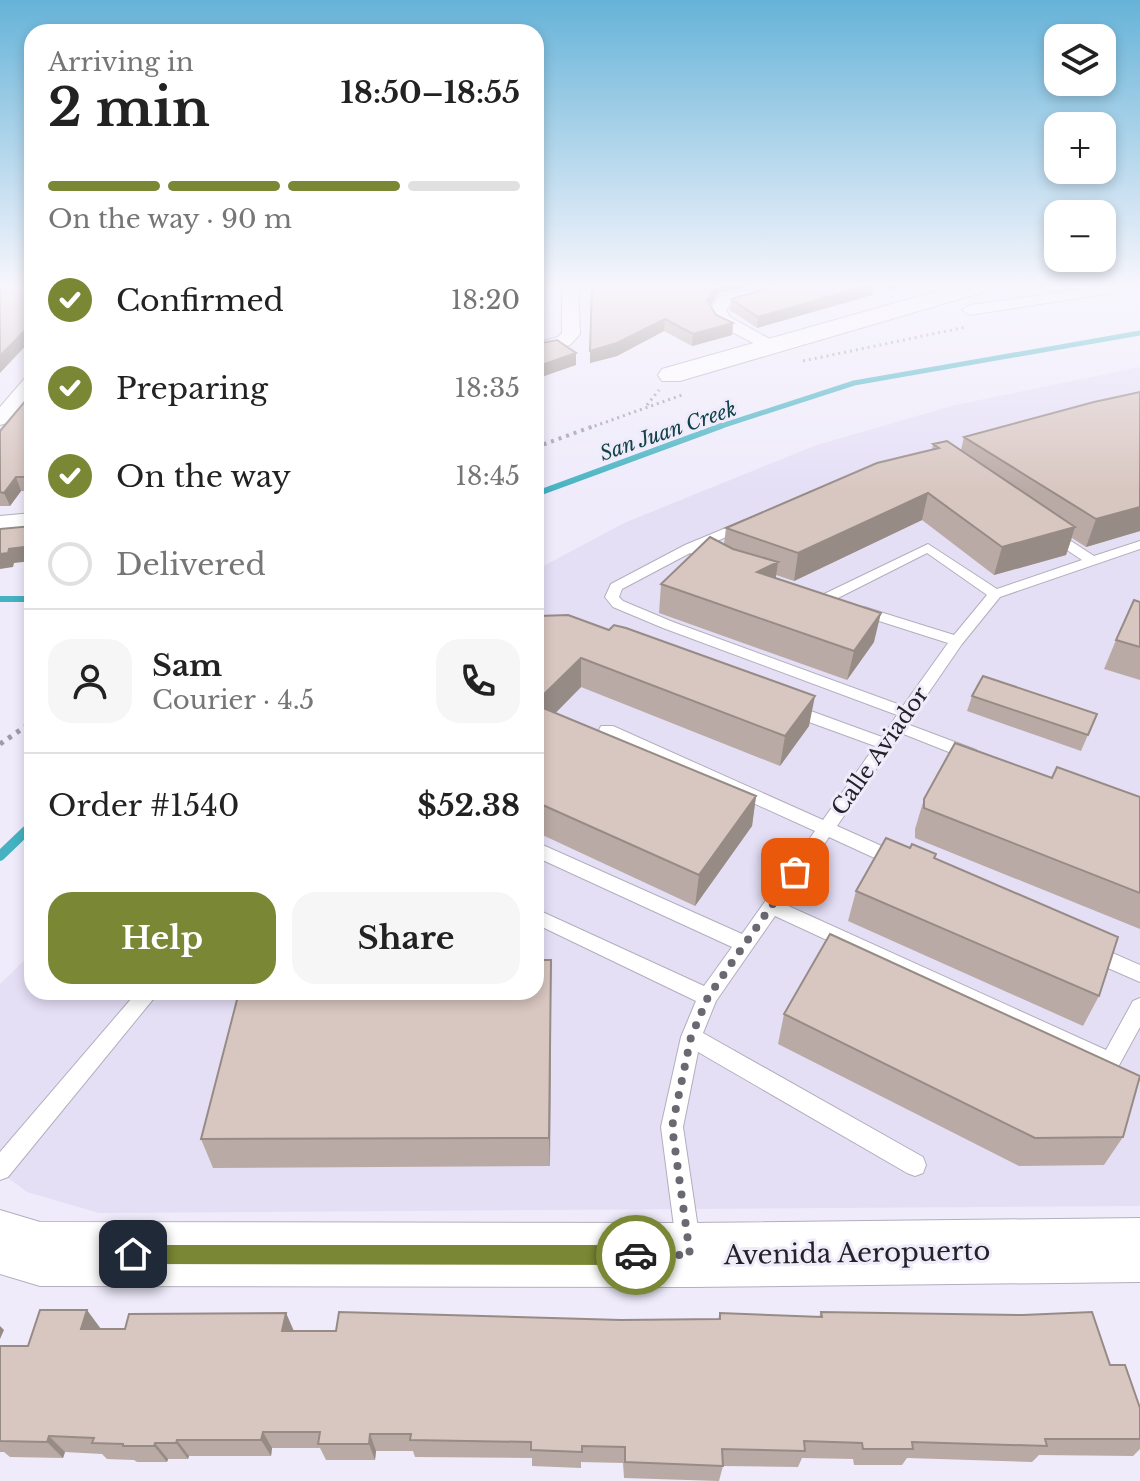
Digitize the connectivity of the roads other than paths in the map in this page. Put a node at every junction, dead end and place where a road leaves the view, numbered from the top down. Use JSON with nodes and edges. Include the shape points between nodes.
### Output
{"nodes":[{"id":1,"x":751,"y":355,"type":"edge"},
{"id":2,"x":681,"y":383,"type":"road end"},
{"id":3,"x":24,"y":391,"type":"edge"},
{"id":4,"x":0,"y":419,"type":"edge"},
{"id":5,"x":761,"y":517,"type":"edge"},
{"id":6,"x":24,"y":521,"type":"edge"},
{"id":7,"x":0,"y":523,"type":"edge"},
{"id":8,"x":1042,"y":528,"type":"edge"},
{"id":9,"x":1140,"y":545,"type":"edge"},
{"id":10,"x":690,"y":548,"type":"junction"},
{"id":11,"x":1092,"y":561,"type":"junction"},
{"id":12,"x":724,"y":565,"type":"edge"},
{"id":13,"x":810,"y":594,"type":"edge"},
{"id":14,"x":995,"y":594,"type":"junction"},
{"id":15,"x":825,"y":599,"type":"junction"},
{"id":16,"x":957,"y":641,"type":"junction"},
{"id":17,"x":782,"y":707,"type":"edge"},
{"id":18,"x":902,"y":719,"type":"junction"},
{"id":19,"x":607,"y":730,"type":"dead end"},
{"id":20,"x":885,"y":744,"type":"junction"},
{"id":21,"x":981,"y":758,"type":"edge"},
{"id":22,"x":826,"y":827,"type":"junction"},
{"id":23,"x":544,"y":853,"type":"edge"},
{"id":24,"x":912,"y":867,"type":"edge"},
{"id":25,"x":771,"y":906,"type":"junction"},
{"id":26,"x":544,"y":920,"type":"edge"},
{"id":27,"x":1069,"y":941,"type":"edge"},
{"id":28,"x":745,"y":944,"type":"junction"},
{"id":29,"x":1140,"y":974,"type":"edge"},
{"id":30,"x":708,"y":997,"type":"junction"},
{"id":31,"x":142,"y":1000,"type":"edge"},
{"id":32,"x":1140,"y":1007,"type":"edge"},
{"id":33,"x":691,"y":1037,"type":"junction"},
{"id":34,"x":915,"y":1165,"type":"dead end"},
{"id":35,"x":0,"y":1169,"type":"edge"},
{"id":36,"x":0,"y":1242,"type":"edge"},
{"id":37,"x":1140,"y":1250,"type":"edge"},
{"id":38,"x":690,"y":1255,"type":"junction"}],
"edges":[{"from":1,"to":2,"type":"street"},
{"from":3,"to":4,"type":"street"},
{"from":5,"to":10,"type":"lane"},
{"from":6,"to":7,"type":"street"},
{"from":8,"to":11,"type":"lane"},
{"from":9,"to":11,"type":"lane"},
{"from":10,"to":12,"type":"lane"},
{"from":10,"to":18,"type":"lane","via":[[616,587],[612,597],[618,604]]},
{"from":11,"to":14,"type":"lane"},
{"from":13,"to":15,"type":"lane"},
{"from":14,"to":15,"type":"lane","via":[[928,548]]},
{"from":14,"to":16,"type":"lane","name":"Calle Aviador"},
{"from":15,"to":16,"type":"lane"},
{"from":16,"to":18,"type":"lane","name":"Calle Aviador"},
{"from":17,"to":20,"type":"lane"},
{"from":18,"to":20,"type":"lane","name":"Calle Aviador"},
{"from":18,"to":21,"type":"lane"},
{"from":19,"to":22,"type":"lane"},
{"from":20,"to":22,"type":"lane","name":"Calle Aviador"},
{"from":22,"to":24,"type":"lane"},
{"from":22,"to":25,"type":"lane","name":"Calle Aviador"},
{"from":23,"to":28,"type":"lane"},
{"from":25,"to":28,"type":"lane","name":"Calle Aviador"},
{"from":25,"to":32,"type":"lane","via":[[1110,1062]]},
{"from":26,"to":30,"type":"lane"},
{"from":27,"to":29,"type":"lane"},
{"from":28,"to":30,"type":"lane","name":"Calle Aviador"},
{"from":30,"to":33,"type":"lane","name":"Calle Aviador"},
{"from":31,"to":35,"type":"lane"},
{"from":33,"to":34,"type":"lane"},
{"from":33,"to":38,"type":"lane","name":"Calle Aviador","via":[[672,1127]]},
{"from":36,"to":38,"type":"street","name":"Avenida Aeropuerto","via":[[40,1254]]},
{"from":37,"to":38,"type":"street","name":"Avenida Aeropuerto"}]}
